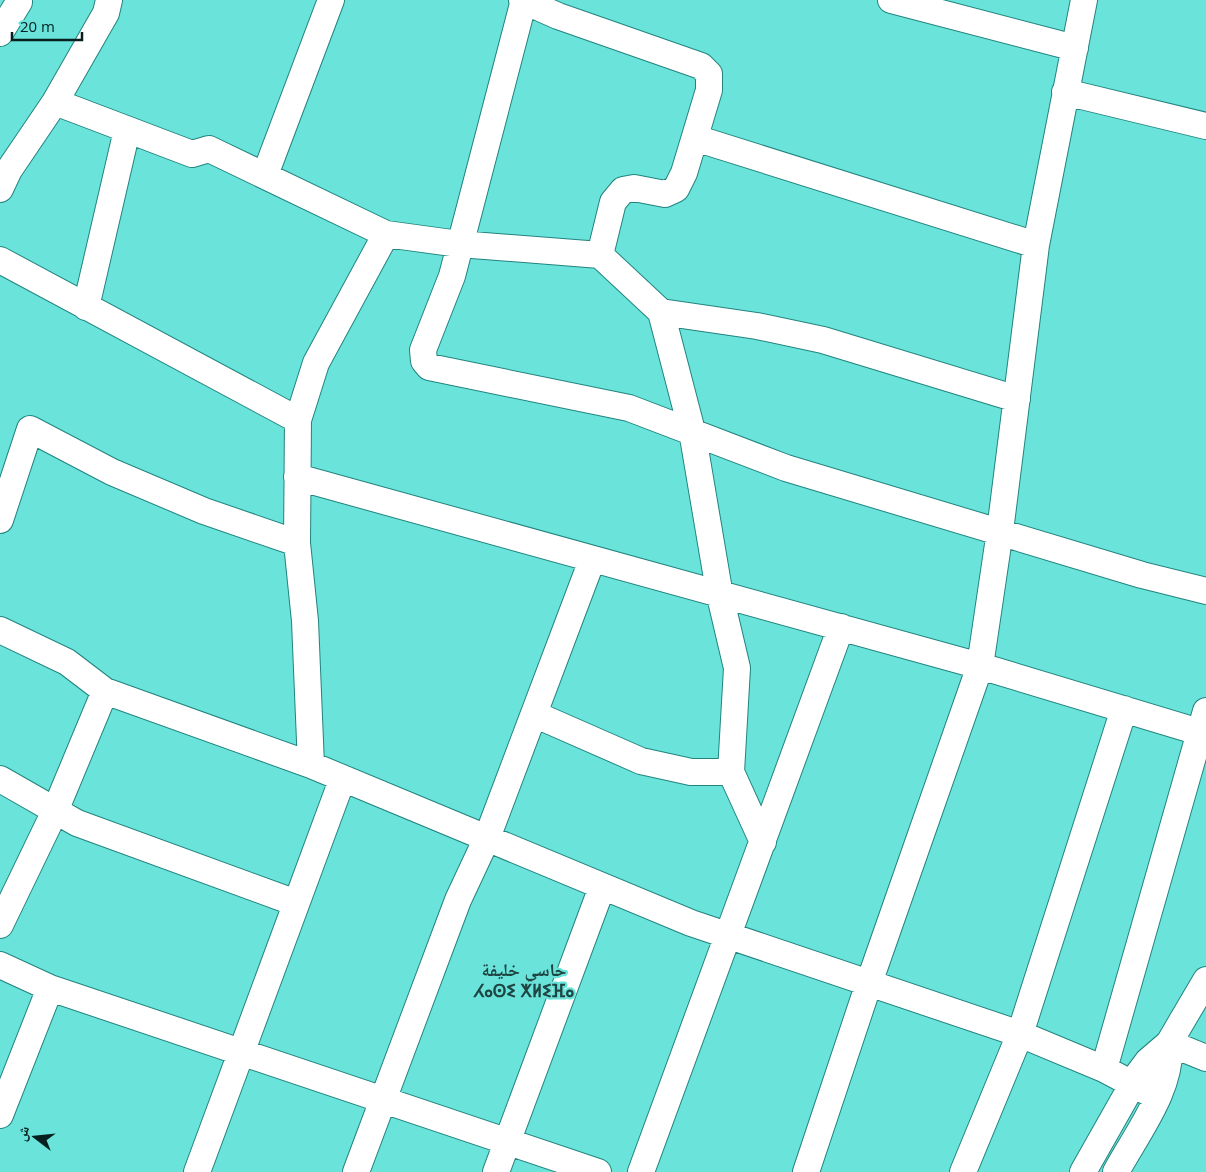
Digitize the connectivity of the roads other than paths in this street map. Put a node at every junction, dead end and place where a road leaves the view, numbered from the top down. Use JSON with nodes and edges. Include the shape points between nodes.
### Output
{"nodes":[{"id":1,"x":109,"y":0,"type":"edge"},
{"id":2,"x":331,"y":0,"type":"edge"},
{"id":3,"x":523,"y":0,"type":"edge"},
{"id":4,"x":890,"y":0,"type":"edge"},
{"id":5,"x":1084,"y":0,"type":"edge"},
{"id":6,"x":19,"y":2,"type":"dead end"},
{"id":7,"x":0,"y":34,"type":"edge"},
{"id":8,"x":1074,"y":48,"type":"junction"},
{"id":9,"x":1066,"y":92,"type":"junction"},
{"id":10,"x":55,"y":102,"type":"junction"},
{"id":11,"x":1206,"y":126,"type":"edge"},
{"id":12,"x":127,"y":130,"type":"junction"},
{"id":13,"x":694,"y":138,"type":"junction"},
{"id":14,"x":265,"y":175,"type":"junction"},
{"id":15,"x":0,"y":189,"type":"edge"},
{"id":16,"x":386,"y":234,"type":"junction"},
{"id":17,"x":459,"y":244,"type":"junction"},
{"id":18,"x":1036,"y":246,"type":"junction"},
{"id":19,"x":600,"y":255,"type":"junction"},
{"id":20,"x":0,"y":260,"type":"edge"},
{"id":21,"x":86,"y":307,"type":"junction"},
{"id":22,"x":661,"y":312,"type":"junction"},
{"id":23,"x":1017,"y":400,"type":"junction"},
{"id":24,"x":298,"y":420,"type":"junction"},
{"id":25,"x":692,"y":431,"type":"junction"},
{"id":26,"x":297,"y":477,"type":"junction"},
{"id":27,"x":0,"y":520,"type":"edge"},
{"id":28,"x":1000,"y":531,"type":"junction"},
{"id":29,"x":297,"y":543,"type":"junction"},
{"id":30,"x":592,"y":560,"type":"junction"},
{"id":31,"x":1206,"y":590,"type":"edge"},
{"id":32,"x":720,"y":596,"type":"junction"},
{"id":33,"x":841,"y":627,"type":"junction"},
{"id":34,"x":0,"y":630,"type":"edge"},
{"id":35,"x":980,"y":666,"type":"junction"},
{"id":36,"x":105,"y":691,"type":"junction"},
{"id":37,"x":1124,"y":709,"type":"junction"},
{"id":38,"x":534,"y":714,"type":"junction"},
{"id":39,"x":1204,"y":726,"type":"edge"},
{"id":40,"x":312,"y":765,"type":"junction"},
{"id":41,"x":731,"y":772,"type":"junction"},
{"id":42,"x":0,"y":778,"type":"edge"},
{"id":43,"x":342,"y":780,"type":"junction"},
{"id":44,"x":56,"y":810,"type":"junction"},
{"id":45,"x":487,"y":838,"type":"junction"},
{"id":46,"x":763,"y":842,"type":"junction"},
{"id":47,"x":602,"y":887,"type":"junction"},
{"id":48,"x":296,"y":903,"type":"junction"},
{"id":49,"x":0,"y":925,"type":"edge"},
{"id":50,"x":728,"y":936,"type":"junction"},
{"id":51,"x":0,"y":965,"type":"edge"},
{"id":52,"x":1206,"y":980,"type":"edge"},
{"id":53,"x":869,"y":983,"type":"junction"},
{"id":54,"x":50,"y":988,"type":"junction"},
{"id":55,"x":1020,"y":1034,"type":"junction"},
{"id":56,"x":1169,"y":1043,"type":"junction"},
{"id":57,"x":241,"y":1052,"type":"junction"},
{"id":58,"x":1206,"y":1058,"type":"edge"},
{"id":59,"x":1104,"y":1069,"type":"junction"},
{"id":60,"x":1132,"y":1085,"type":"junction"},
{"id":61,"x":1157,"y":1098,"type":"junction"},
{"id":62,"x":382,"y":1100,"type":"junction"},
{"id":63,"x":0,"y":1115,"type":"edge"},
{"id":64,"x":507,"y":1142,"type":"junction"},
{"id":65,"x":197,"y":1172,"type":"edge"},
{"id":66,"x":356,"y":1172,"type":"edge"},
{"id":67,"x":496,"y":1172,"type":"edge"},
{"id":68,"x":598,"y":1172,"type":"edge"},
{"id":69,"x":641,"y":1172,"type":"edge"},
{"id":70,"x":806,"y":1172,"type":"edge"},
{"id":71,"x":963,"y":1172,"type":"edge"},
{"id":72,"x":1083,"y":1172,"type":"edge"},
{"id":73,"x":1116,"y":1172,"type":"edge"}],
"edges":[{"from":1,"to":10,"type":"street","via":[[106,12]]},
{"from":2,"to":14,"type":"street"},
{"from":3,"to":13,"type":"street","via":[[558,16],[701,66],[710,74],[709,90]]},
{"from":3,"to":17,"type":"street"},
{"from":4,"to":8,"type":"street"},
{"from":5,"to":8,"type":"street"},
{"from":6,"to":7,"type":"street"},
{"from":8,"to":9,"type":"street"},
{"from":9,"to":11,"type":"street"},
{"from":9,"to":18,"type":"street"},
{"from":10,"to":12,"type":"street"},
{"from":10,"to":15,"type":"street","via":[[9,170]]},
{"from":12,"to":14,"type":"street","via":[[192,154],[209,150]]},
{"from":12,"to":21,"type":"street"},
{"from":13,"to":18,"type":"street"},
{"from":13,"to":19,"type":"street","via":[[676,189],[665,194],[634,188],[623,190],[613,202]]},
{"from":14,"to":16,"type":"street"},
{"from":16,"to":17,"type":"street"},
{"from":16,"to":24,"type":"street","via":[[316,363]]},
{"from":17,"to":19,"type":"street"},
{"from":17,"to":25,"type":"street","via":[[452,276],[423,350],[424,361],[429,367],[629,408]]},
{"from":18,"to":23,"type":"street"},
{"from":19,"to":22,"type":"street"},
{"from":20,"to":21,"type":"street"},
{"from":21,"to":24,"type":"street"},
{"from":22,"to":23,"type":"street","via":[[757,326],[823,340]]},
{"from":22,"to":25,"type":"street"},
{"from":23,"to":28,"type":"street"},
{"from":24,"to":26,"type":"street"},
{"from":25,"to":28,"type":"street","via":[[786,468]]},
{"from":25,"to":32,"type":"street"},
{"from":26,"to":29,"type":"street"},
{"from":26,"to":30,"type":"street"},
{"from":27,"to":29,"type":"street","via":[[30,429],[112,472],[204,511]]},
{"from":28,"to":31,"type":"street","via":[[1142,575]]},
{"from":28,"to":35,"type":"street"},
{"from":29,"to":40,"type":"street","via":[[305,621]]},
{"from":30,"to":32,"type":"street"},
{"from":30,"to":38,"type":"street"},
{"from":32,"to":33,"type":"street"},
{"from":32,"to":41,"type":"street","via":[[737,668]]},
{"from":33,"to":35,"type":"street"},
{"from":33,"to":46,"type":"street"},
{"from":34,"to":36,"type":"street","via":[[67,662]]},
{"from":35,"to":37,"type":"street"},
{"from":35,"to":53,"type":"street"},
{"from":36,"to":40,"type":"street"},
{"from":36,"to":44,"type":"street"},
{"from":37,"to":39,"type":"street"},
{"from":37,"to":55,"type":"street"},
{"from":38,"to":41,"type":"street","via":[[641,761],[691,772]]},
{"from":38,"to":45,"type":"street"},
{"from":39,"to":59,"type":"street"},
{"from":40,"to":43,"type":"street"},
{"from":41,"to":46,"type":"street"},
{"from":42,"to":44,"type":"street"},
{"from":43,"to":45,"type":"street"},
{"from":43,"to":48,"type":"street"},
{"from":44,"to":48,"type":"street","via":[[77,823]]},
{"from":44,"to":49,"type":"street"},
{"from":45,"to":47,"type":"street"},
{"from":45,"to":62,"type":"street","via":[[458,900]]},
{"from":46,"to":50,"type":"street"},
{"from":47,"to":50,"type":"street"},
{"from":47,"to":64,"type":"street"},
{"from":48,"to":57,"type":"street"},
{"from":50,"to":53,"type":"street"},
{"from":50,"to":69,"type":"street"},
{"from":51,"to":54,"type":"street"},
{"from":52,"to":56,"type":"street"},
{"from":53,"to":55,"type":"street"},
{"from":53,"to":70,"type":"street"},
{"from":54,"to":57,"type":"street"},
{"from":54,"to":63,"type":"street"},
{"from":55,"to":59,"type":"street"},
{"from":55,"to":71,"type":"street"},
{"from":56,"to":58,"type":"street"},
{"from":56,"to":60,"type":"street","via":[[1148,1061]]},
{"from":56,"to":61,"type":"street","via":[[1168,1071]]},
{"from":57,"to":62,"type":"street"},
{"from":57,"to":65,"type":"street"},
{"from":59,"to":60,"type":"street"},
{"from":60,"to":61,"type":"street"},
{"from":60,"to":72,"type":"street"},
{"from":61,"to":73,"type":"street"},
{"from":62,"to":64,"type":"street"},
{"from":62,"to":66,"type":"street"},
{"from":64,"to":67,"type":"street"},
{"from":64,"to":68,"type":"street"}]}
